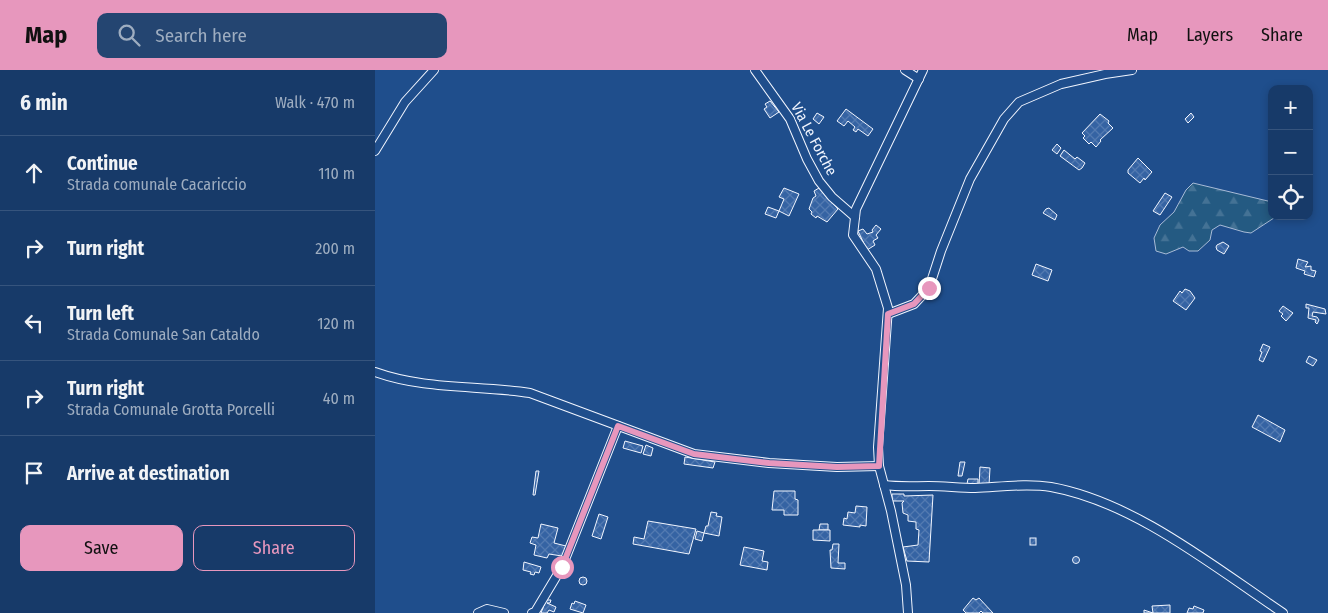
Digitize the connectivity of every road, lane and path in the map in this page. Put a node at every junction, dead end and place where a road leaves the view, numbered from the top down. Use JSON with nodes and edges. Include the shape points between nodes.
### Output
{"nodes":[{"id":1,"x":434,"y":70,"type":"edge"},
{"id":2,"x":755,"y":70,"type":"edge"},
{"id":3,"x":905,"y":70,"type":"edge"},
{"id":4,"x":923,"y":70,"type":"edge"},
{"id":5,"x":1132,"y":70,"type":"edge"},
{"id":6,"x":919,"y":80,"type":"junction"},
{"id":7,"x":375,"y":151,"type":"edge"},
{"id":8,"x":855,"y":217,"type":"junction"},
{"id":9,"x":888,"y":314,"type":"junction"},
{"id":10,"x":375,"y":372,"type":"edge"},
{"id":11,"x":618,"y":426,"type":"junction"},
{"id":12,"x":879,"y":466,"type":"junction"},
{"id":13,"x":884,"y":485,"type":"junction"},
{"id":14,"x":478,"y":613,"type":"edge"},
{"id":15,"x":504,"y":613,"type":"edge"},
{"id":16,"x":533,"y":613,"type":"edge"},
{"id":17,"x":908,"y":613,"type":"edge"},
{"id":18,"x":1283,"y":613,"type":"edge"}],
"edges":[{"from":1,"to":7,"type":"street","via":[[405,102]]},
{"from":2,"to":8,"type":"street","name":"Via Le Forche","via":[[790,120],[819,181]]},
{"from":3,"to":6,"type":"street"},
{"from":4,"to":6,"type":"street"},
{"from":5,"to":9,"type":"street","via":[[1061,84],[1019,102],[1004,119],[969,179],[929,288],[914,304]]},
{"from":6,"to":8,"type":"street"},
{"from":8,"to":9,"type":"street","via":[[853,235],[876,269]]},
{"from":9,"to":12,"type":"street"},
{"from":10,"to":11,"type":"street","via":[[402,381],[530,393]]},
{"from":11,"to":12,"type":"street","via":[[694,454],[769,463]]},
{"from":11,"to":16,"type":"street","via":[[562,567]]},
{"from":12,"to":13,"type":"street"},
{"from":13,"to":17,"type":"street","via":[[906,586]]},
{"from":13,"to":18,"type":"street","via":[[905,488],[1050,487],[1094,499],[1163,533]]},
{"from":14,"to":15,"type":"street","via":[[487,609]]}]}
